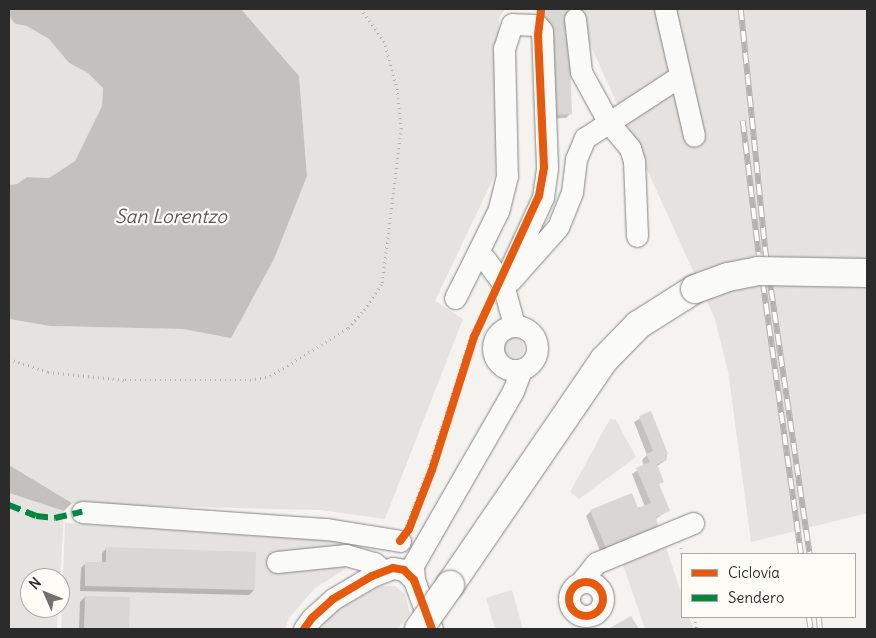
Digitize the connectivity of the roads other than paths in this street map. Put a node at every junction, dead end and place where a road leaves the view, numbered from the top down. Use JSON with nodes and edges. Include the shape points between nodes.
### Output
{"nodes":[{"id":1,"x":665,"y":9,"type":"edge"},
{"id":2,"x":536,"y":17,"type":"edge"},
{"id":3,"x":575,"y":19,"type":"dead end"},
{"id":4,"x":680,"y":76,"type":"junction"},
{"id":5,"x":609,"y":123,"type":"junction"},
{"id":6,"x":694,"y":136,"type":"dead end"},
{"id":7,"x":637,"y":236,"type":"dead end"},
{"id":8,"x":477,"y":254,"type":"junction"},
{"id":9,"x":867,"y":273,"type":"edge"},
{"id":10,"x":501,"y":280,"type":"junction"},
{"id":11,"x":455,"y":298,"type":"dead end"},
{"id":12,"x":514,"y":325,"type":"junction"},
{"id":13,"x":521,"y":370,"type":"junction"},
{"id":14,"x":82,"y":512,"type":"dead end"},
{"id":15,"x":694,"y":523,"type":"dead end"},
{"id":16,"x":400,"y":541,"type":"road end"},
{"id":17,"x":277,"y":562,"type":"dead end"},
{"id":18,"x":384,"y":571,"type":"junction"},
{"id":19,"x":414,"y":580,"type":"junction"},
{"id":20,"x":582,"y":622,"type":"edge"},
{"id":21,"x":304,"y":629,"type":"edge"},
{"id":22,"x":419,"y":629,"type":"edge"},
{"id":23,"x":432,"y":629,"type":"edge"}],
"edges":[{"from":1,"to":4,"type":"street"},
{"from":2,"to":8,"type":"street","via":[[512,24],[504,48],[507,176],[498,211]]},
{"from":2,"to":10,"type":"street","via":[[540,167],[536,195]]},
{"from":3,"to":5,"type":"street","via":[[581,72]]},
{"from":4,"to":5,"type":"street"},
{"from":4,"to":6,"type":"street"},
{"from":5,"to":7,"type":"street","via":[[630,148],[634,161]]},
{"from":5,"to":10,"type":"street","via":[[591,133],[580,147],[572,192],[558,227],[519,274]]},
{"from":8,"to":10,"type":"street"},
{"from":8,"to":11,"type":"street"},
{"from":9,"to":22,"type":"main road","bridge":true,"via":[[758,271],[728,277],[695,289],[638,325],[604,360]]},
{"from":10,"to":12,"type":"street"},
{"from":12,"to":13,"type":"street","via":[[528,329],[537,348],[533,361]]},
{"from":12,"to":13,"type":"street","via":[[495,336],[492,351],[499,364]]},
{"from":13,"to":19,"type":"street","via":[[513,391],[413,565]]},
{"from":14,"to":16,"type":"street","via":[[327,529]]},
{"from":15,"to":20,"type":"street","via":[[596,563],[572,590],[569,601]]},
{"from":17,"to":18,"type":"street","via":[[346,555],[374,563]]},
{"from":18,"to":19,"type":"street","via":[[404,570]]},
{"from":18,"to":21,"type":"street","via":[[333,599]]},
{"from":19,"to":23,"type":"street"}]}
